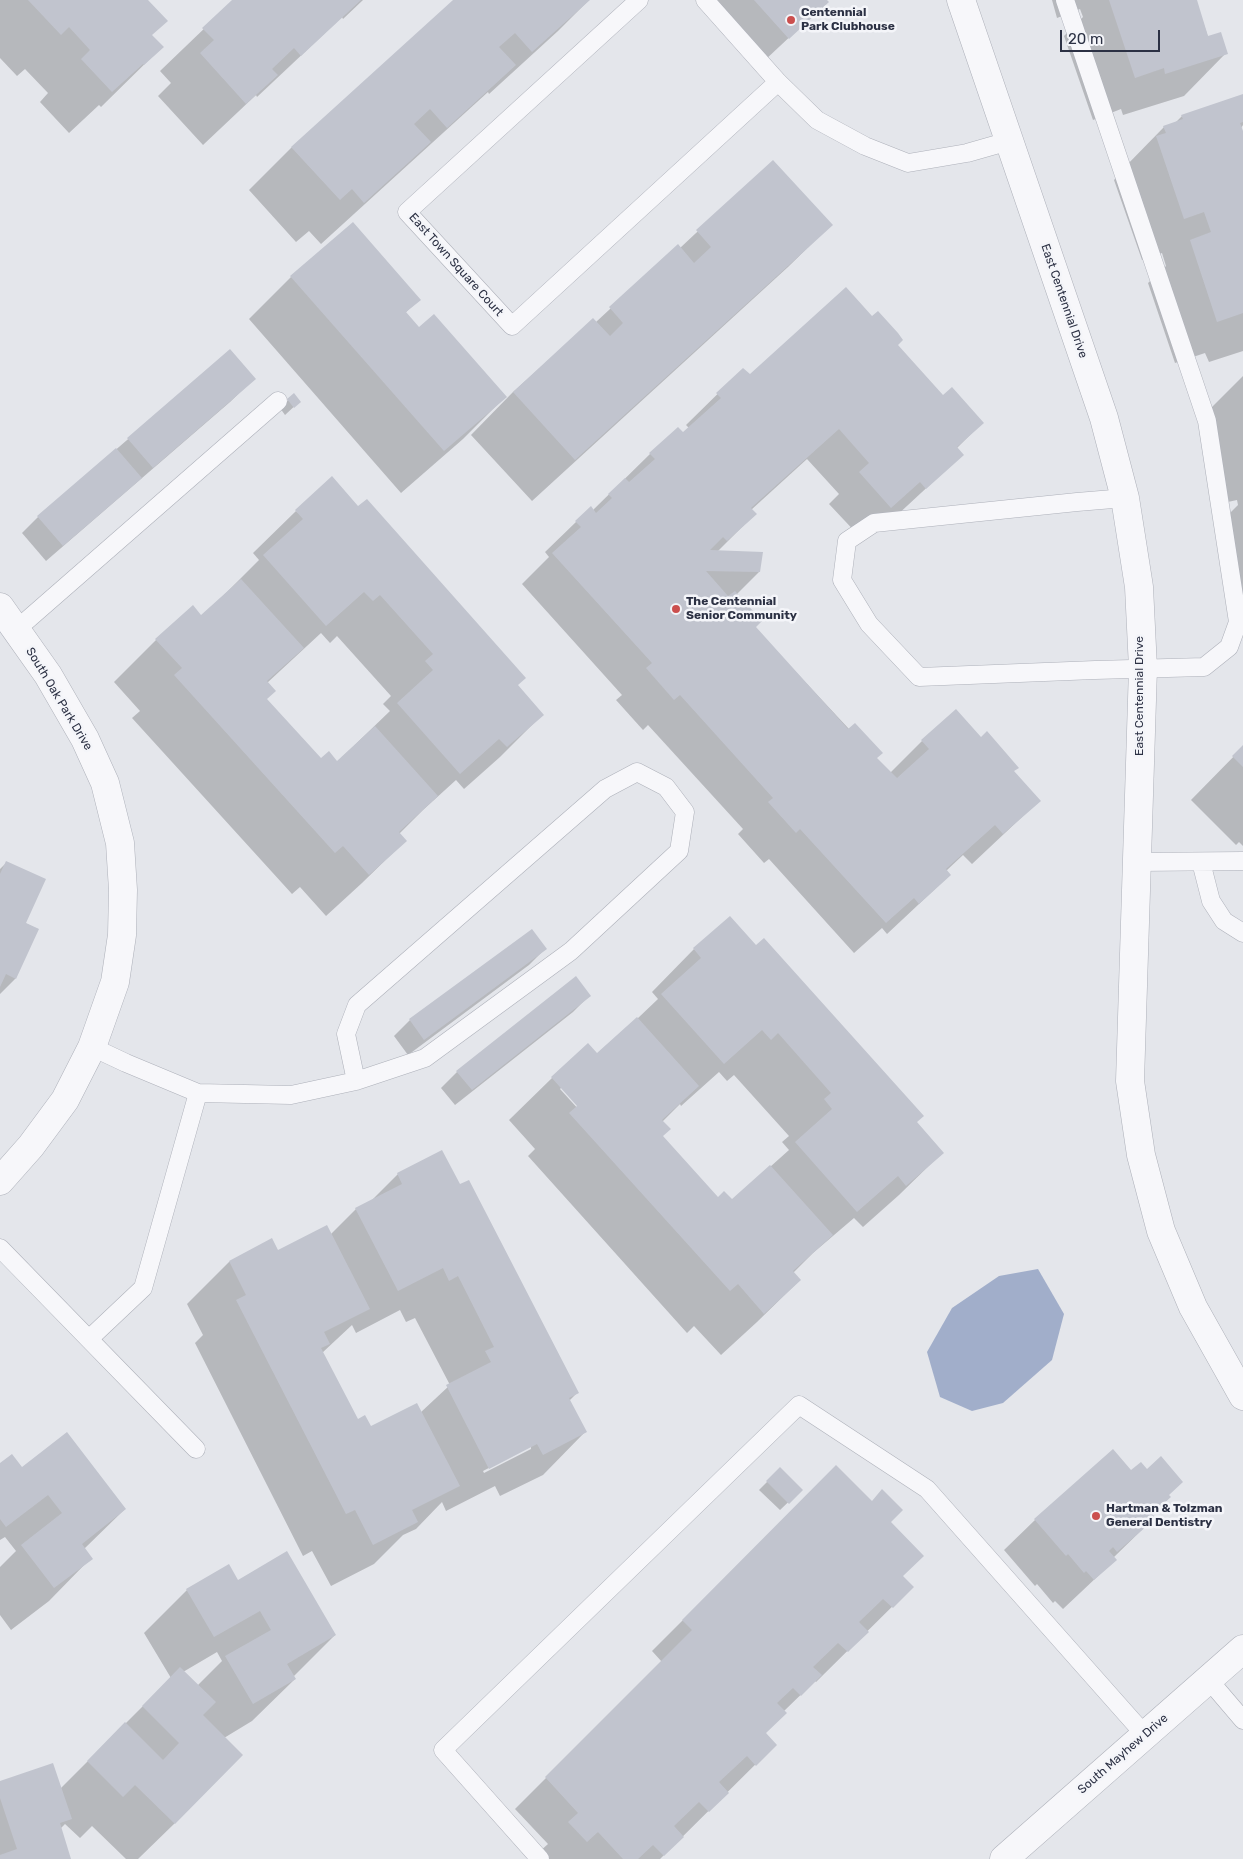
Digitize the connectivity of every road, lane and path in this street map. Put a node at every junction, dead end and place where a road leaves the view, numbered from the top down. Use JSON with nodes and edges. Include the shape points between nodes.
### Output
{"nodes":[{"id":1,"x":639,"y":0,"type":"edge"},
{"id":2,"x":705,"y":0,"type":"edge"},
{"id":3,"x":961,"y":0,"type":"edge"},
{"id":4,"x":1065,"y":0,"type":"edge"},
{"id":5,"x":778,"y":82,"type":"junction"},
{"id":6,"x":1009,"y":141,"type":"junction"},
{"id":7,"x":278,"y":401,"type":"dead end"},
{"id":8,"x":1125,"y":498,"type":"junction"},
{"id":9,"x":0,"y":607,"type":"edge"},
{"id":10,"x":17,"y":629,"type":"junction"},
{"id":11,"x":1143,"y":668,"type":"junction"},
{"id":12,"x":1243,"y":861,"type":"edge"},
{"id":13,"x":1137,"y":862,"type":"junction"},
{"id":14,"x":1201,"y":862,"type":"junction"},
{"id":15,"x":1243,"y":933,"type":"edge"},
{"id":16,"x":92,"y":1047,"type":"junction"},
{"id":17,"x":356,"y":1081,"type":"junction"},
{"id":18,"x":198,"y":1093,"type":"junction"},
{"id":19,"x":0,"y":1181,"type":"edge"},
{"id":20,"x":0,"y":1248,"type":"edge"},
{"id":21,"x":89,"y":1340,"type":"junction"},
{"id":22,"x":1243,"y":1396,"type":"edge"},
{"id":23,"x":196,"y":1449,"type":"dead end"},
{"id":24,"x":1243,"y":1648,"type":"edge"},
{"id":25,"x":1208,"y":1679,"type":"junction"},
{"id":26,"x":1243,"y":1720,"type":"edge"},
{"id":27,"x":1145,"y":1735,"type":"junction"},
{"id":28,"x":540,"y":1859,"type":"edge"},
{"id":29,"x":1004,"y":1859,"type":"edge"}],
"edges":[{"from":1,"to":5,"type":"lane","name":"East Town Square Court","via":[[407,212],[512,326]]},
{"from":2,"to":5,"type":"lane"},
{"from":3,"to":6,"type":"street","name":"East Centennial Drive"},
{"from":4,"to":11,"type":"lane","via":[[1207,421],[1238,622],[1229,647],[1204,668]]},
{"from":5,"to":6,"type":"lane","via":[[817,120],[865,146],[908,163],[967,153]]},
{"from":6,"to":8,"type":"street","name":"East Centennial Drive","via":[[1104,418]]},
{"from":7,"to":10,"type":"lane"},
{"from":8,"to":11,"type":"street","name":"East Centennial Drive","via":[[1139,587]]},
{"from":8,"to":11,"type":"lane","via":[[874,523],[847,541],[842,580],[869,624],[919,677]]},
{"from":9,"to":10,"type":"street","name":"South Oak Park Drive"},
{"from":10,"to":16,"type":"street","name":"South Oak Park Drive","via":[[85,739],[105,783],[120,843],[123,890],[121,944],[115,982]]},
{"from":11,"to":13,"type":"street","name":"East Centennial Drive"},
{"from":12,"to":14,"type":"lane"},
{"from":13,"to":14,"type":"lane"},
{"from":13,"to":22,"type":"street","name":"East Centennial Drive","via":[[1130,1081],[1141,1154],[1162,1231],[1193,1307]]},
{"from":14,"to":15,"type":"lane","via":[[1211,901],[1224,921]]},
{"from":16,"to":18,"type":"lane"},
{"from":16,"to":19,"type":"street","name":"South Oak Park Drive","via":[[64,1100],[31,1146]]},
{"from":17,"to":17,"type":"lane","via":[[425,1058],[466,1029],[571,951],[679,851],[685,812],[666,787],[637,772],[605,788],[357,1005],[346,1034]]},
{"from":17,"to":18,"type":"lane","via":[[291,1095]]},
{"from":18,"to":21,"type":"lane","via":[[143,1288]]},
{"from":20,"to":21,"type":"lane"},
{"from":21,"to":23,"type":"lane"},
{"from":24,"to":25,"type":"street","name":"South Mayhew Drive"},
{"from":25,"to":26,"type":"lane"},
{"from":25,"to":27,"type":"street","name":"South Mayhew Drive"},
{"from":27,"to":28,"type":"lane","via":[[927,1489],[800,1405],[443,1750]]},
{"from":27,"to":29,"type":"street","name":"South Mayhew Drive"}]}
